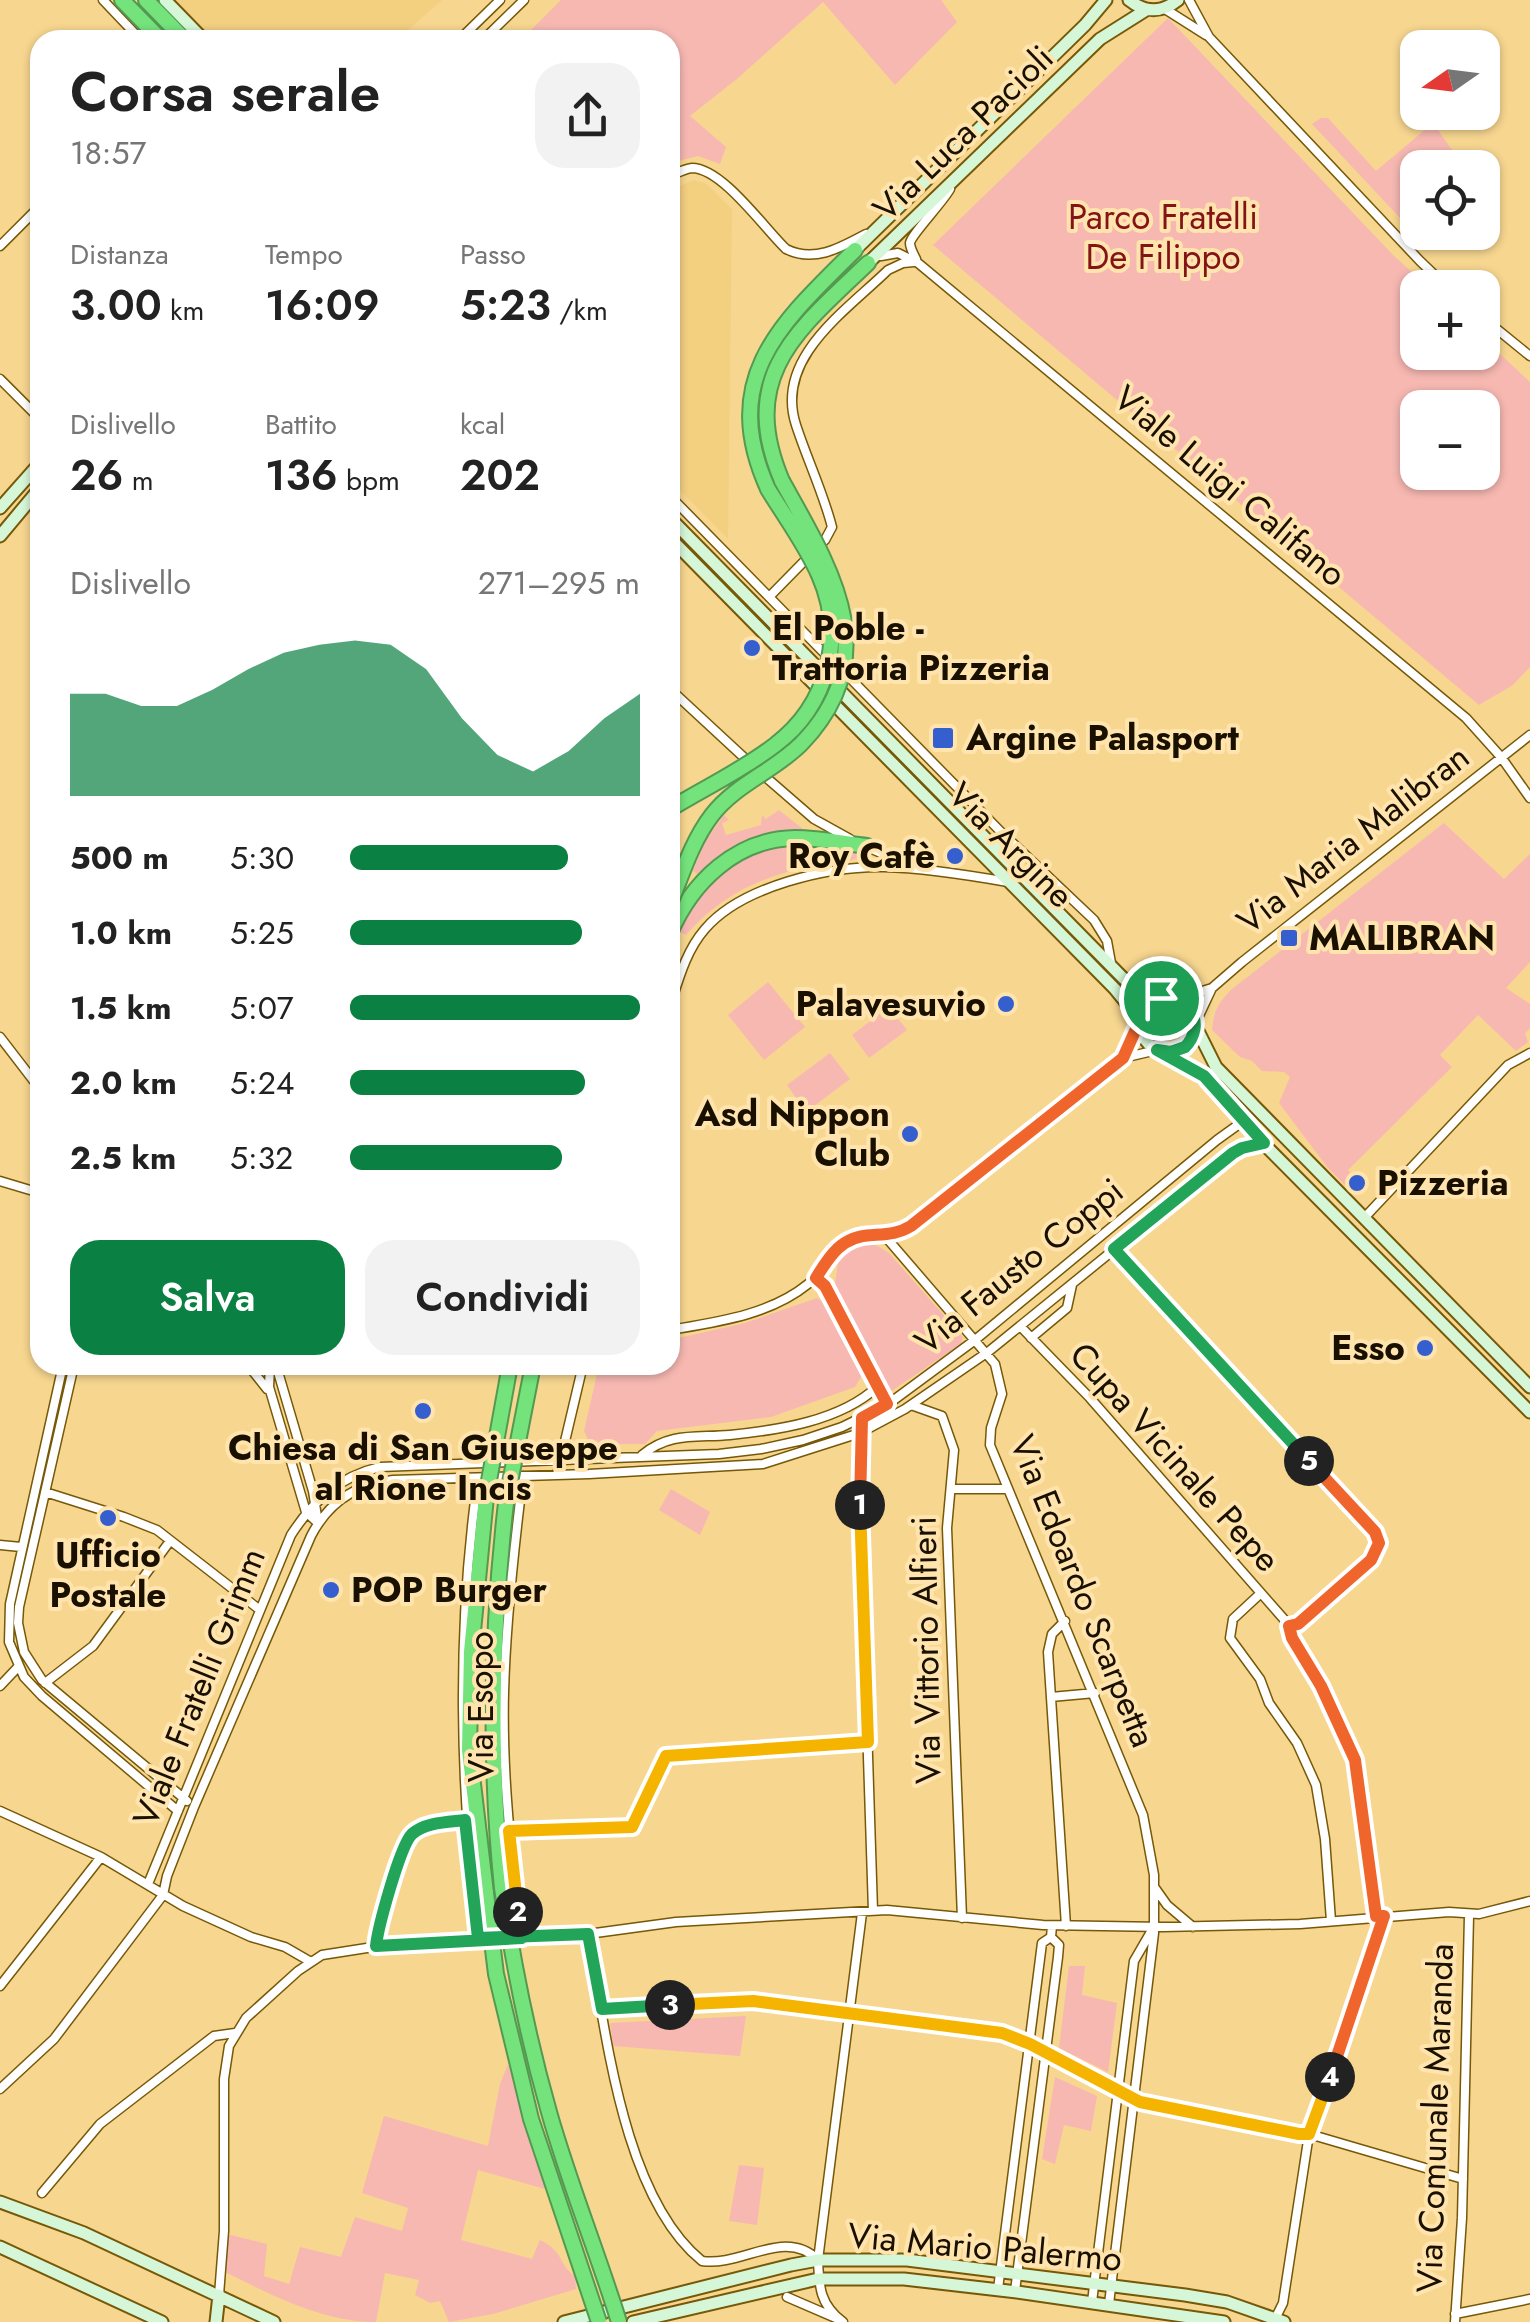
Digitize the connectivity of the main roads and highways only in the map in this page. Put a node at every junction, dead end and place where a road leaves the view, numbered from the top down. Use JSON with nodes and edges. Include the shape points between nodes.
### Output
{"nodes":[{"id":1,"x":122,"y":0,"type":"edge"},
{"id":2,"x":146,"y":0,"type":"edge"},
{"id":3,"x":154,"y":30,"type":"edge"},
{"id":4,"x":175,"y":30,"type":"edge"},
{"id":5,"x":855,"y":250,"type":"road end"},
{"id":6,"x":868,"y":263,"type":"road end"},
{"id":7,"x":680,"y":803,"type":"edge"},
{"id":8,"x":866,"y":846,"type":"road end"},
{"id":9,"x":680,"y":881,"type":"edge"},
{"id":10,"x":680,"y":910,"type":"edge"},
{"id":11,"x":508,"y":1375,"type":"edge"},
{"id":12,"x":531,"y":1375,"type":"edge"},
{"id":13,"x":599,"y":2322,"type":"edge"},
{"id":14,"x":619,"y":2322,"type":"edge"}],
"edges":[{"from":1,"to":3,"type":"highway"},
{"from":2,"to":4,"type":"highway"},
{"from":5,"to":7,"type":"highway","bridge":true,"via":[[791,314],[760,361],[751,393],[756,460],[826,595],[828,670],[816,700],[785,737]]},
{"from":6,"to":9,"type":"highway","bridge":true,"via":[[798,331],[774,371],[767,403],[782,481],[842,601],[840,680],[800,744],[714,813]]},
{"from":8,"to":10,"type":"highway","via":[[791,838],[746,850],[716,867]]},
{"from":11,"to":13,"type":"highway","bridge":true,"via":[[486,1497],[470,1652],[469,1750],[496,1974],[531,2119]]},
{"from":12,"to":14,"type":"highway","bridge":true,"via":[[497,1582],[494,1812],[528,2036]]}]}
